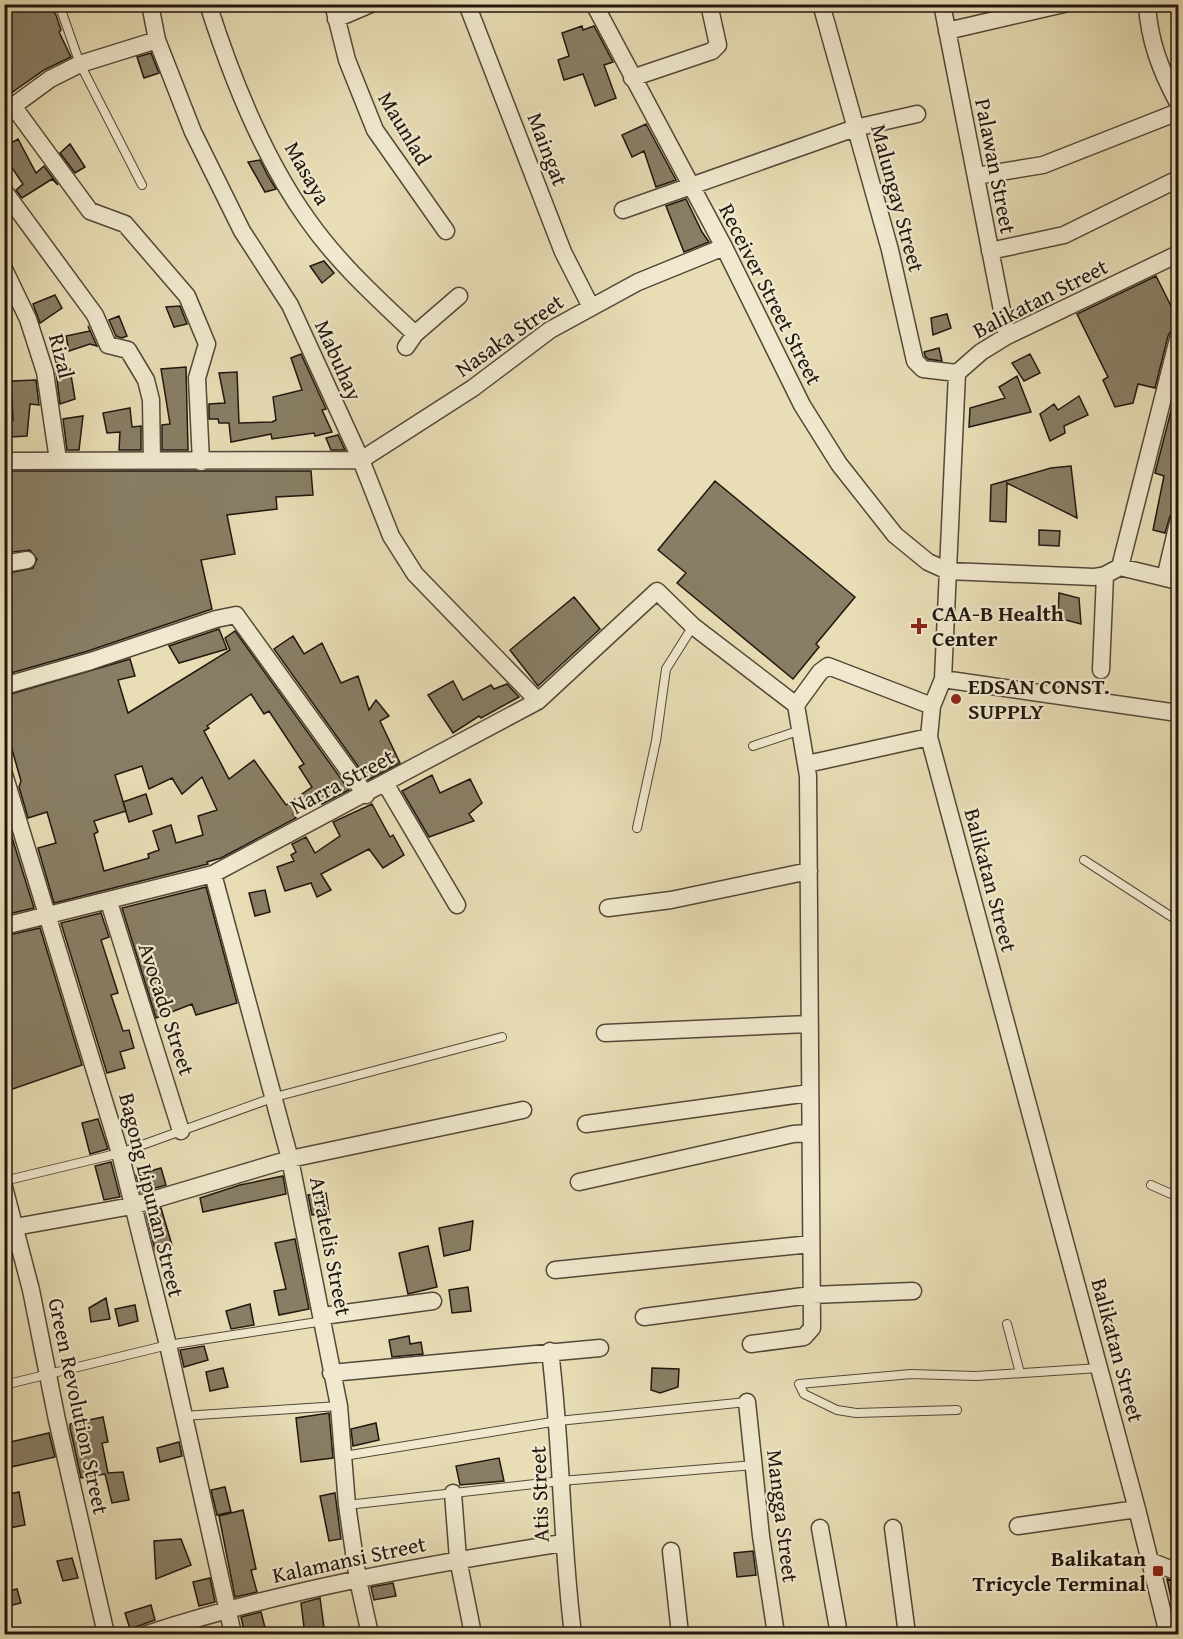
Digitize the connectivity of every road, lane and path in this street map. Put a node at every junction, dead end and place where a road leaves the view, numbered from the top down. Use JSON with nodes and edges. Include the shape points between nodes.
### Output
{"nodes":[{"id":1,"x":59,"y":4,"type":"edge"},
{"id":2,"x":150,"y":4,"type":"edge"},
{"id":3,"x":208,"y":4,"type":"edge"},
{"id":4,"x":371,"y":4,"type":"edge"},
{"id":5,"x":467,"y":4,"type":"edge"},
{"id":6,"x":594,"y":4,"type":"edge"},
{"id":7,"x":709,"y":4,"type":"edge"},
{"id":8,"x":822,"y":4,"type":"edge"},
{"id":9,"x":942,"y":4,"type":"edge"},
{"id":10,"x":1064,"y":4,"type":"edge"},
{"id":11,"x":1147,"y":4,"type":"edge"},
{"id":12,"x":334,"y":12,"type":"edge"},
{"id":13,"x":947,"y":31,"type":"junction"},
{"id":14,"x":157,"y":40,"type":"junction"},
{"id":15,"x":80,"y":64,"type":"junction"},
{"id":16,"x":632,"y":78,"type":"junction"},
{"id":17,"x":1179,"y":103,"type":"edge"},
{"id":18,"x":9,"y":109,"type":"edge"},
{"id":19,"x":1179,"y":112,"type":"edge"},
{"id":20,"x":917,"y":114,"type":"dead end"},
{"id":21,"x":855,"y":128,"type":"junction"},
{"id":22,"x":976,"y":176,"type":"junction"},
{"id":23,"x":1179,"y":179,"type":"edge"},
{"id":24,"x":142,"y":185,"type":"dead end"},
{"id":25,"x":689,"y":186,"type":"junction"},
{"id":26,"x":4,"y":191,"type":"edge"},
{"id":27,"x":623,"y":210,"type":"dead end"},
{"id":28,"x":446,"y":231,"type":"dead end"},
{"id":29,"x":724,"y":247,"type":"junction"},
{"id":30,"x":990,"y":251,"type":"junction"},
{"id":31,"x":1179,"y":254,"type":"edge"},
{"id":32,"x":4,"y":269,"type":"edge"},
{"id":33,"x":459,"y":296,"type":"dead end"},
{"id":34,"x":591,"y":307,"type":"junction"},
{"id":35,"x":1007,"y":336,"type":"junction"},
{"id":36,"x":1179,"y":339,"type":"edge"},
{"id":37,"x":957,"y":373,"type":"junction"},
{"id":38,"x":57,"y":460,"type":"junction"},
{"id":39,"x":361,"y":460,"type":"junction"},
{"id":40,"x":4,"y":461,"type":"edge"},
{"id":41,"x":152,"y":461,"type":"junction"},
{"id":42,"x":201,"y":462,"type":"junction"},
{"id":43,"x":1179,"y":523,"type":"edge"},
{"id":44,"x":27,"y":560,"type":"dead end"},
{"id":45,"x":4,"y":564,"type":"edge"},
{"id":46,"x":948,"y":571,"type":"junction"},
{"id":47,"x":1112,"y":571,"type":"junction"},
{"id":48,"x":1172,"y":580,"type":"edge"},
{"id":49,"x":693,"y":626,"type":"junction"},
{"id":50,"x":1101,"y":670,"type":"dead end"},
{"id":51,"x":943,"y":679,"type":"junction"},
{"id":52,"x":4,"y":686,"type":"edge"},
{"id":53,"x":538,"y":701,"type":"junction"},
{"id":54,"x":796,"y":705,"type":"junction"},
{"id":55,"x":932,"y":706,"type":"junction"},
{"id":56,"x":1179,"y":713,"type":"edge"},
{"id":57,"x":798,"y":731,"type":"junction"},
{"id":58,"x":929,"y":736,"type":"junction"},
{"id":59,"x":753,"y":746,"type":"dead end"},
{"id":60,"x":807,"y":764,"type":"junction"},
{"id":61,"x":4,"y":774,"type":"edge"},
{"id":62,"x":385,"y":783,"type":"junction"},
{"id":63,"x":366,"y":795,"type":"junction"},
{"id":64,"x":637,"y":828,"type":"dead end"},
{"id":65,"x":1084,"y":860,"type":"dead end"},
{"id":66,"x":809,"y":871,"type":"junction"},
{"id":67,"x":213,"y":874,"type":"junction"},
{"id":68,"x":109,"y":902,"type":"junction"},
{"id":69,"x":457,"y":905,"type":"dead end"},
{"id":70,"x":608,"y":908,"type":"dead end"},
{"id":71,"x":47,"y":914,"type":"junction"},
{"id":72,"x":1179,"y":921,"type":"edge"},
{"id":73,"x":4,"y":926,"type":"edge"},
{"id":74,"x":808,"y":1024,"type":"junction"},
{"id":75,"x":605,"y":1033,"type":"dead end"},
{"id":76,"x":502,"y":1037,"type":"dead end"},
{"id":77,"x":809,"y":1093,"type":"junction"},
{"id":78,"x":275,"y":1097,"type":"junction"},
{"id":79,"x":523,"y":1110,"type":"dead end"},
{"id":80,"x":586,"y":1124,"type":"dead end"},
{"id":81,"x":181,"y":1131,"type":"junction"},
{"id":82,"x":810,"y":1133,"type":"junction"},
{"id":83,"x":120,"y":1153,"type":"junction"},
{"id":84,"x":290,"y":1159,"type":"junction"},
{"id":85,"x":4,"y":1181,"type":"edge"},
{"id":86,"x":579,"y":1182,"type":"dead end"},
{"id":87,"x":1151,"y":1185,"type":"dead end"},
{"id":88,"x":4,"y":1188,"type":"edge"},
{"id":89,"x":1179,"y":1197,"type":"edge"},
{"id":90,"x":132,"y":1206,"type":"junction"},
{"id":91,"x":15,"y":1227,"type":"junction"},
{"id":92,"x":811,"y":1244,"type":"junction"},
{"id":93,"x":555,"y":1270,"type":"dead end"},
{"id":94,"x":914,"y":1291,"type":"dead end"},
{"id":95,"x":811,"y":1295,"type":"junction"},
{"id":96,"x":432,"y":1301,"type":"dead end"},
{"id":97,"x":644,"y":1317,"type":"dead end"},
{"id":98,"x":323,"y":1319,"type":"junction"},
{"id":99,"x":1006,"y":1324,"type":"dead end"},
{"id":100,"x":751,"y":1344,"type":"dead end"},
{"id":101,"x":168,"y":1345,"type":"junction"},
{"id":102,"x":600,"y":1348,"type":"dead end"},
{"id":103,"x":550,"y":1352,"type":"junction"},
{"id":104,"x":1100,"y":1368,"type":"junction"},
{"id":105,"x":48,"y":1372,"type":"junction"},
{"id":106,"x":331,"y":1373,"type":"junction"},
{"id":107,"x":1020,"y":1373,"type":"junction"},
{"id":108,"x":4,"y":1385,"type":"edge"},
{"id":109,"x":747,"y":1402,"type":"joint"},
{"id":110,"x":339,"y":1406,"type":"junction"},
{"id":111,"x":957,"y":1410,"type":"dead end"},
{"id":112,"x":183,"y":1416,"type":"junction"},
{"id":113,"x":558,"y":1421,"type":"junction"},
{"id":114,"x":344,"y":1456,"type":"junction"},
{"id":115,"x":754,"y":1465,"type":"junction"},
{"id":116,"x":561,"y":1481,"type":"junction"},
{"id":117,"x":453,"y":1493,"type":"junction"},
{"id":118,"x":347,"y":1505,"type":"junction"},
{"id":119,"x":1137,"y":1509,"type":"junction"},
{"id":120,"x":1018,"y":1526,"type":"dead end"},
{"id":121,"x":820,"y":1528,"type":"dead end"},
{"id":122,"x":893,"y":1528,"type":"dead end"},
{"id":123,"x":563,"y":1543,"type":"junction"},
{"id":124,"x":671,"y":1551,"type":"dead end"},
{"id":125,"x":458,"y":1559,"type":"junction"},
{"id":126,"x":1150,"y":1561,"type":"junction"},
{"id":127,"x":1179,"y":1572,"type":"edge"},
{"id":128,"x":358,"y":1580,"type":"junction"},
{"id":129,"x":226,"y":1609,"type":"junction"},
{"id":130,"x":106,"y":1635,"type":"edge"},
{"id":131,"x":147,"y":1635,"type":"edge"},
{"id":132,"x":233,"y":1635,"type":"edge"},
{"id":133,"x":370,"y":1635,"type":"edge"},
{"id":134,"x":473,"y":1635,"type":"edge"},
{"id":135,"x":573,"y":1635,"type":"edge"},
{"id":136,"x":680,"y":1635,"type":"edge"},
{"id":137,"x":776,"y":1635,"type":"edge"},
{"id":138,"x":839,"y":1635,"type":"edge"},
{"id":139,"x":908,"y":1635,"type":"edge"},
{"id":140,"x":1168,"y":1635,"type":"edge"}],
"edges":[{"from":1,"to":15,"type":"lane"},
{"from":2,"to":14,"type":"street","name":"Mabuhay"},
{"from":3,"to":33,"type":"street","name":"Masaya","via":[[243,100],[272,159],[308,220],[360,283],[411,341]]},
{"from":4,"to":12,"type":"street"},
{"from":5,"to":34,"type":"street","name":"Maingat","via":[[563,252]]},
{"from":6,"to":16,"type":"street","name":"Receiver Street Street"},
{"from":7,"to":16,"type":"street","via":[[718,45],[712,51]]},
{"from":8,"to":21,"type":"street","name":"Malungay Street"},
{"from":9,"to":13,"type":"street","name":"Palawan Street"},
{"from":10,"to":13,"type":"street"},
{"from":11,"to":17,"type":"street","via":[[1151,38],[1164,76]]},
{"from":12,"to":28,"type":"street","name":"Maunlad","via":[[347,60],[375,130]]},
{"from":13,"to":22,"type":"street","name":"Palawan Street"},
{"from":14,"to":15,"type":"street"},
{"from":14,"to":39,"type":"street","name":"Mabuhay","via":[[193,132],[242,231],[290,305]]},
{"from":15,"to":18,"type":"street","via":[[50,79]]},
{"from":15,"to":24,"type":"lane"},
{"from":16,"to":25,"type":"street","name":"Receiver Street Street"},
{"from":18,"to":42,"type":"street","via":[[90,210],[125,224],[187,296],[207,344],[197,378]]},
{"from":19,"to":22,"type":"street","via":[[1043,165]]},
{"from":20,"to":21,"type":"street"},
{"from":21,"to":25,"type":"street"},
{"from":21,"to":37,"type":"street","name":"Malungay Street","via":[[890,250],[915,361],[923,369]]},
{"from":22,"to":30,"type":"street","name":"Palawan Street"},
{"from":23,"to":30,"type":"street","via":[[1064,235]]},
{"from":25,"to":27,"type":"street"},
{"from":25,"to":29,"type":"street","name":"Receiver Street Street"},
{"from":26,"to":41,"type":"street","via":[[95,315],[108,345],[129,350],[146,380],[151,400]]},
{"from":29,"to":34,"type":"street","name":"Nasaka Street","via":[[638,282]]},
{"from":29,"to":46,"type":"street","name":"Receiver Street Street","via":[[802,405],[839,464],[895,535],[928,562]]},
{"from":30,"to":35,"type":"street","name":"Palawan Street"},
{"from":31,"to":35,"type":"street","name":"Balikatan Street"},
{"from":32,"to":38,"type":"street","name":"Rizal","via":[[28,319],[45,372]]},
{"from":34,"to":39,"type":"street","name":"Nasaka Street","via":[[550,330],[473,388]]},
{"from":35,"to":37,"type":"street","name":"Balikatan Street"},
{"from":36,"to":47,"type":"street"},
{"from":37,"to":46,"type":"street","name":"Balikatan Street"},
{"from":38,"to":40,"type":"street"},
{"from":38,"to":41,"type":"street"},
{"from":39,"to":42,"type":"street"},
{"from":39,"to":53,"type":"street","name":"Mabuhay","via":[[392,536],[415,574]]},
{"from":41,"to":42,"type":"street"},
{"from":43,"to":48,"type":"street"},
{"from":44,"to":45,"type":"street"},
{"from":46,"to":47,"type":"street"},
{"from":46,"to":51,"type":"street","name":"Balikatan Street"},
{"from":47,"to":48,"type":"street"},
{"from":47,"to":50,"type":"street"},
{"from":49,"to":53,"type":"street","name":"Narra Street","via":[[657,591]]},
{"from":49,"to":54,"type":"street"},
{"from":49,"to":64,"type":"lane","via":[[666,669],[656,741]]},
{"from":51,"to":55,"type":"street","name":"Balikatan Street"},
{"from":51,"to":56,"type":"street"},
{"from":52,"to":63,"type":"street","via":[[236,615]]},
{"from":53,"to":62,"type":"street","name":"Narra Street"},
{"from":54,"to":55,"type":"street","via":[[828,666]]},
{"from":54,"to":57,"type":"street"},
{"from":55,"to":58,"type":"street","name":"Balikatan Street"},
{"from":57,"to":59,"type":"lane"},
{"from":57,"to":60,"type":"street"},
{"from":58,"to":60,"type":"street"},
{"from":58,"to":104,"type":"street","name":"Balikatan Street"},
{"from":60,"to":66,"type":"street"},
{"from":61,"to":71,"type":"street","name":"Bagong Lipunan Street"},
{"from":62,"to":63,"type":"street","name":"Narra Street"},
{"from":62,"to":69,"type":"street"},
{"from":63,"to":67,"type":"street","name":"Narra Street"},
{"from":65,"to":72,"type":"lane"},
{"from":66,"to":70,"type":"street","via":[[671,900]]},
{"from":66,"to":74,"type":"street"},
{"from":67,"to":68,"type":"street","name":"Narra Street"},
{"from":67,"to":78,"type":"street","name":"Arratelis Street"},
{"from":68,"to":71,"type":"street","name":"Narra Street"},
{"from":68,"to":81,"type":"street","name":"Avocado Street"},
{"from":71,"to":73,"type":"street","name":"Narra Street"},
{"from":71,"to":83,"type":"street","name":"Bagong Lipunan Street"},
{"from":74,"to":75,"type":"street"},
{"from":74,"to":77,"type":"street"},
{"from":76,"to":78,"type":"lane"},
{"from":77,"to":80,"type":"street"},
{"from":77,"to":82,"type":"street"},
{"from":78,"to":81,"type":"lane"},
{"from":78,"to":84,"type":"street","name":"Arratelis Street"},
{"from":79,"to":84,"type":"street"},
{"from":81,"to":83,"type":"lane"},
{"from":82,"to":86,"type":"street"},
{"from":82,"to":92,"type":"street"},
{"from":83,"to":85,"type":"lane"},
{"from":83,"to":90,"type":"street","name":"Bagong Lipunan Street"},
{"from":84,"to":90,"type":"street"},
{"from":84,"to":98,"type":"street","name":"Arratelis Street"},
{"from":87,"to":89,"type":"lane"},
{"from":88,"to":91,"type":"street","name":"Green Revolution Street"},
{"from":90,"to":91,"type":"street"},
{"from":90,"to":101,"type":"street","name":"Bagong Lipunan Street"},
{"from":91,"to":105,"type":"street","name":"Green Revolution Street"},
{"from":92,"to":93,"type":"street"},
{"from":92,"to":95,"type":"street"},
{"from":94,"to":95,"type":"street"},
{"from":95,"to":97,"type":"street"},
{"from":95,"to":100,"type":"street","via":[[812,1328],[804,1337]]},
{"from":96,"to":98,"type":"street"},
{"from":98,"to":101,"type":"lane"},
{"from":98,"to":106,"type":"street","name":"Arratelis Street"},
{"from":99,"to":107,"type":"lane"},
{"from":101,"to":105,"type":"lane"},
{"from":101,"to":112,"type":"street","name":"Bagong Lipunan Street"},
{"from":102,"to":103,"type":"street"},
{"from":103,"to":106,"type":"street"},
{"from":103,"to":113,"type":"street","name":"Atis Street"},
{"from":104,"to":107,"type":"lane"},
{"from":104,"to":119,"type":"street","name":"Balikatan Street"},
{"from":105,"to":108,"type":"lane"},
{"from":105,"to":130,"type":"street","name":"Green Revolution Street"},
{"from":106,"to":110,"type":"street","name":"Arratelis Street"},
{"from":107,"to":111,"type":"lane","via":[[911,1374],[799,1384],[804,1394],[837,1410]]},
{"from":109,"to":113,"type":"lane"},
{"from":109,"to":115,"type":"street","name":"Mangga Street"},
{"from":110,"to":112,"type":"lane"},
{"from":110,"to":114,"type":"street","name":"Arratelis Street"},
{"from":112,"to":129,"type":"street","name":"Bagong Lipunan Street"},
{"from":113,"to":114,"type":"lane"},
{"from":113,"to":116,"type":"street","name":"Atis Street"},
{"from":114,"to":118,"type":"street","name":"Arratelis Street"},
{"from":115,"to":116,"type":"lane"},
{"from":115,"to":137,"type":"street","name":"Mangga Street"},
{"from":116,"to":117,"type":"lane"},
{"from":116,"to":123,"type":"street","name":"Atis Street"},
{"from":117,"to":118,"type":"lane"},
{"from":117,"to":125,"type":"street"},
{"from":118,"to":128,"type":"street","name":"Arratelis Street"},
{"from":119,"to":120,"type":"street"},
{"from":119,"to":126,"type":"street","name":"Balikatan Street"},
{"from":121,"to":138,"type":"street"},
{"from":122,"to":139,"type":"street"},
{"from":123,"to":125,"type":"street","name":"Kalamansi Street"},
{"from":123,"to":135,"type":"street","name":"Atis Street"},
{"from":124,"to":136,"type":"street"},
{"from":125,"to":128,"type":"street","name":"Kalamansi Street"},
{"from":125,"to":134,"type":"street"},
{"from":126,"to":127,"type":"street"},
{"from":126,"to":140,"type":"street","name":"Balikatan Street"},
{"from":128,"to":129,"type":"street","name":"Kalamansi Street"},
{"from":128,"to":133,"type":"street","name":"Arratelis Street"},
{"from":129,"to":131,"type":"street","name":"Kalamansi Street"},
{"from":129,"to":132,"type":"street","name":"Bagong Lipunan Street"}]}
